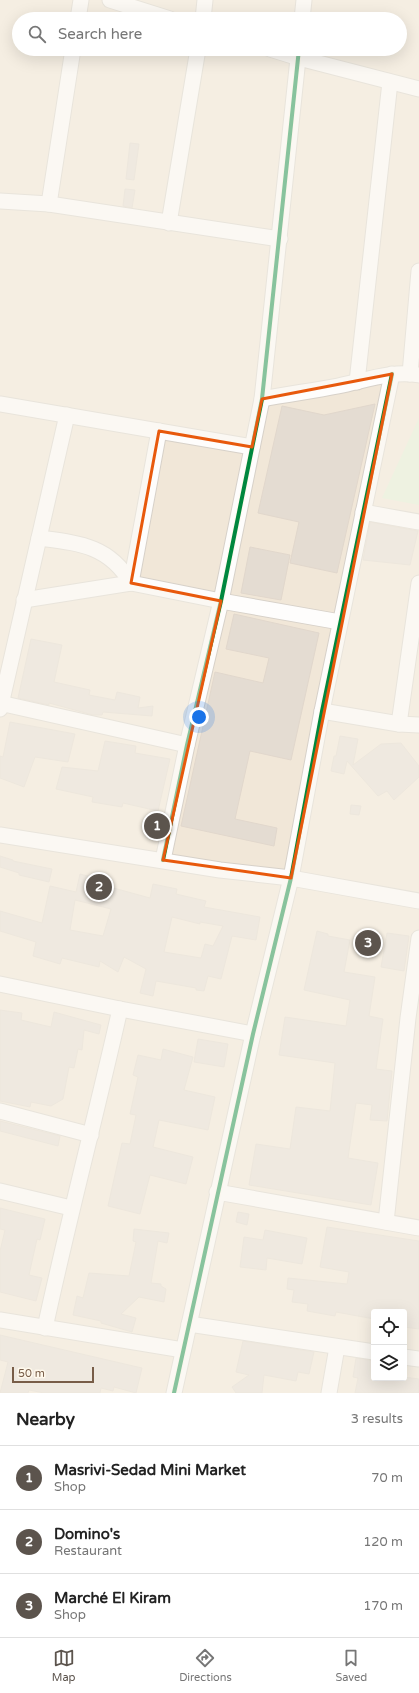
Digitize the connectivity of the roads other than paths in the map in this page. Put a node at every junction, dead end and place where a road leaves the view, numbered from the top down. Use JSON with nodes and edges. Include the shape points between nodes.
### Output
{"nodes":[{"id":1,"x":81,"y":0,"type":"edge"},
{"id":2,"x":110,"y":0,"type":"edge"},
{"id":3,"x":205,"y":0,"type":"edge"},
{"id":4,"x":304,"y":0,"type":"edge"},
{"id":5,"x":79,"y":12,"type":"edge"},
{"id":6,"x":148,"y":12,"type":"edge"},
{"id":7,"x":204,"y":12,"type":"edge"},
{"id":8,"x":303,"y":12,"type":"edge"},
{"id":9,"x":72,"y":56,"type":"edge"},
{"id":10,"x":197,"y":56,"type":"edge"},
{"id":11,"x":299,"y":56,"type":"edge"},
{"id":12,"x":306,"y":56,"type":"edge"},
{"id":13,"x":390,"y":82,"type":"junction"},
{"id":14,"x":419,"y":89,"type":"edge"},
{"id":15,"x":0,"y":201,"type":"edge"},
{"id":16,"x":49,"y":204,"type":"junction"},
{"id":17,"x":169,"y":223,"type":"junction"},
{"id":18,"x":280,"y":239,"type":"junction"},
{"id":19,"x":419,"y":271,"type":"edge"},
{"id":20,"x":392,"y":374,"type":"junction"},
{"id":21,"x":415,"y":375,"type":"edge"},
{"id":22,"x":357,"y":382,"type":"junction"},
{"id":23,"x":262,"y":399,"type":"junction"},
{"id":24,"x":0,"y":404,"type":"edge"},
{"id":25,"x":68,"y":415,"type":"junction"},
{"id":26,"x":159,"y":431,"type":"junction"},
{"id":27,"x":252,"y":447,"type":"junction"},
{"id":28,"x":364,"y":512,"type":"junction"},
{"id":29,"x":419,"y":522,"type":"edge"},
{"id":30,"x":39,"y":538,"type":"junction"},
{"id":31,"x":131,"y":583,"type":"junction"},
{"id":32,"x":419,"y":583,"type":"edge"},
{"id":33,"x":24,"y":600,"type":"junction"},
{"id":34,"x":221,"y":601,"type":"junction"},
{"id":35,"x":340,"y":622,"type":"junction"},
{"id":36,"x":414,"y":645,"type":"edge"},
{"id":37,"x":0,"y":705,"type":"edge"},
{"id":38,"x":322,"y":711,"type":"junction"},
{"id":39,"x":399,"y":724,"type":"junction"},
{"id":40,"x":419,"y":725,"type":"edge"},
{"id":41,"x":187,"y":745,"type":"junction"},
{"id":42,"x":0,"y":835,"type":"edge"},
{"id":43,"x":163,"y":860,"type":"junction"},
{"id":44,"x":290,"y":878,"type":"junction"},
{"id":45,"x":419,"y":901,"type":"edge"},
{"id":46,"x":419,"y":938,"type":"edge"},
{"id":47,"x":0,"y":984,"type":"edge"},
{"id":48,"x":120,"y":1009,"type":"junction"},
{"id":49,"x":413,"y":1019,"type":"edge"},
{"id":50,"x":253,"y":1034,"type":"junction"},
{"id":51,"x":0,"y":1111,"type":"edge"},
{"id":52,"x":91,"y":1135,"type":"junction"},
{"id":53,"x":0,"y":1191,"type":"edge"},
{"id":54,"x":217,"y":1192,"type":"junction"},
{"id":55,"x":71,"y":1208,"type":"junction"},
{"id":56,"x":386,"y":1222,"type":"junction"},
{"id":57,"x":419,"y":1228,"type":"edge"},
{"id":58,"x":0,"y":1320,"type":"edge"},
{"id":59,"x":189,"y":1324,"type":"junction"},
{"id":60,"x":45,"y":1328,"type":"junction"},
{"id":61,"x":337,"y":1347,"type":"junction"},
{"id":62,"x":183,"y":1350,"type":"junction"},
{"id":63,"x":371,"y":1352,"type":"edge"},
{"id":64,"x":407,"y":1357,"type":"edge"},
{"id":65,"x":419,"y":1359,"type":"edge"},
{"id":66,"x":174,"y":1393,"type":"edge"},
{"id":67,"x":329,"y":1393,"type":"edge"}],
"edges":[{"from":1,"to":5,"type":"street"},
{"from":2,"to":6,"type":"street"},
{"from":3,"to":7,"type":"street"},
{"from":4,"to":8,"type":"street"},
{"from":9,"to":16,"type":"street"},
{"from":10,"to":17,"type":"street"},
{"from":11,"to":18,"type":"street"},
{"from":12,"to":13,"type":"street"},
{"from":13,"to":14,"type":"street"},
{"from":13,"to":22,"type":"street"},
{"from":15,"to":16,"type":"street"},
{"from":16,"to":17,"type":"street"},
{"from":17,"to":18,"type":"street"},
{"from":18,"to":23,"type":"street"},
{"from":19,"to":21,"type":"street"},
{"from":20,"to":21,"type":"street"},
{"from":20,"to":22,"type":"street"},
{"from":20,"to":28,"type":"street"},
{"from":22,"to":23,"type":"street"},
{"from":23,"to":27,"type":"street"},
{"from":24,"to":25,"type":"street"},
{"from":25,"to":26,"type":"street"},
{"from":25,"to":30,"type":"street"},
{"from":26,"to":27,"type":"street"},
{"from":26,"to":31,"type":"street"},
{"from":27,"to":34,"type":"street"},
{"from":28,"to":29,"type":"street"},
{"from":28,"to":35,"type":"street"},
{"from":30,"to":31,"type":"street","via":[[71,542],[92,548],[118,564]]},
{"from":30,"to":33,"type":"street"},
{"from":31,"to":33,"type":"street"},
{"from":31,"to":34,"type":"street"},
{"from":32,"to":36,"type":"street"},
{"from":33,"to":37,"type":"street"},
{"from":34,"to":35,"type":"street"},
{"from":34,"to":41,"type":"street"},
{"from":35,"to":38,"type":"street"},
{"from":36,"to":39,"type":"street"},
{"from":37,"to":41,"type":"street"},
{"from":38,"to":39,"type":"street"},
{"from":38,"to":44,"type":"street"},
{"from":39,"to":40,"type":"street"},
{"from":41,"to":43,"type":"street"},
{"from":42,"to":43,"type":"street"},
{"from":43,"to":44,"type":"street"},
{"from":44,"to":45,"type":"street"},
{"from":44,"to":50,"type":"street"},
{"from":46,"to":49,"type":"street"},
{"from":47,"to":48,"type":"street"},
{"from":48,"to":50,"type":"street"},
{"from":48,"to":52,"type":"street"},
{"from":49,"to":56,"type":"street"},
{"from":50,"to":54,"type":"street"},
{"from":51,"to":52,"type":"street"},
{"from":52,"to":55,"type":"street"},
{"from":53,"to":55,"type":"street"},
{"from":54,"to":56,"type":"street"},
{"from":54,"to":59,"type":"street"},
{"from":55,"to":60,"type":"street"},
{"from":56,"to":57,"type":"street"},
{"from":58,"to":60,"type":"street"},
{"from":59,"to":61,"type":"street"},
{"from":59,"to":62,"type":"street"},
{"from":60,"to":62,"type":"street"},
{"from":61,"to":63,"type":"street"},
{"from":61,"to":67,"type":"street"},
{"from":62,"to":66,"type":"street"},
{"from":64,"to":65,"type":"street"}]}
